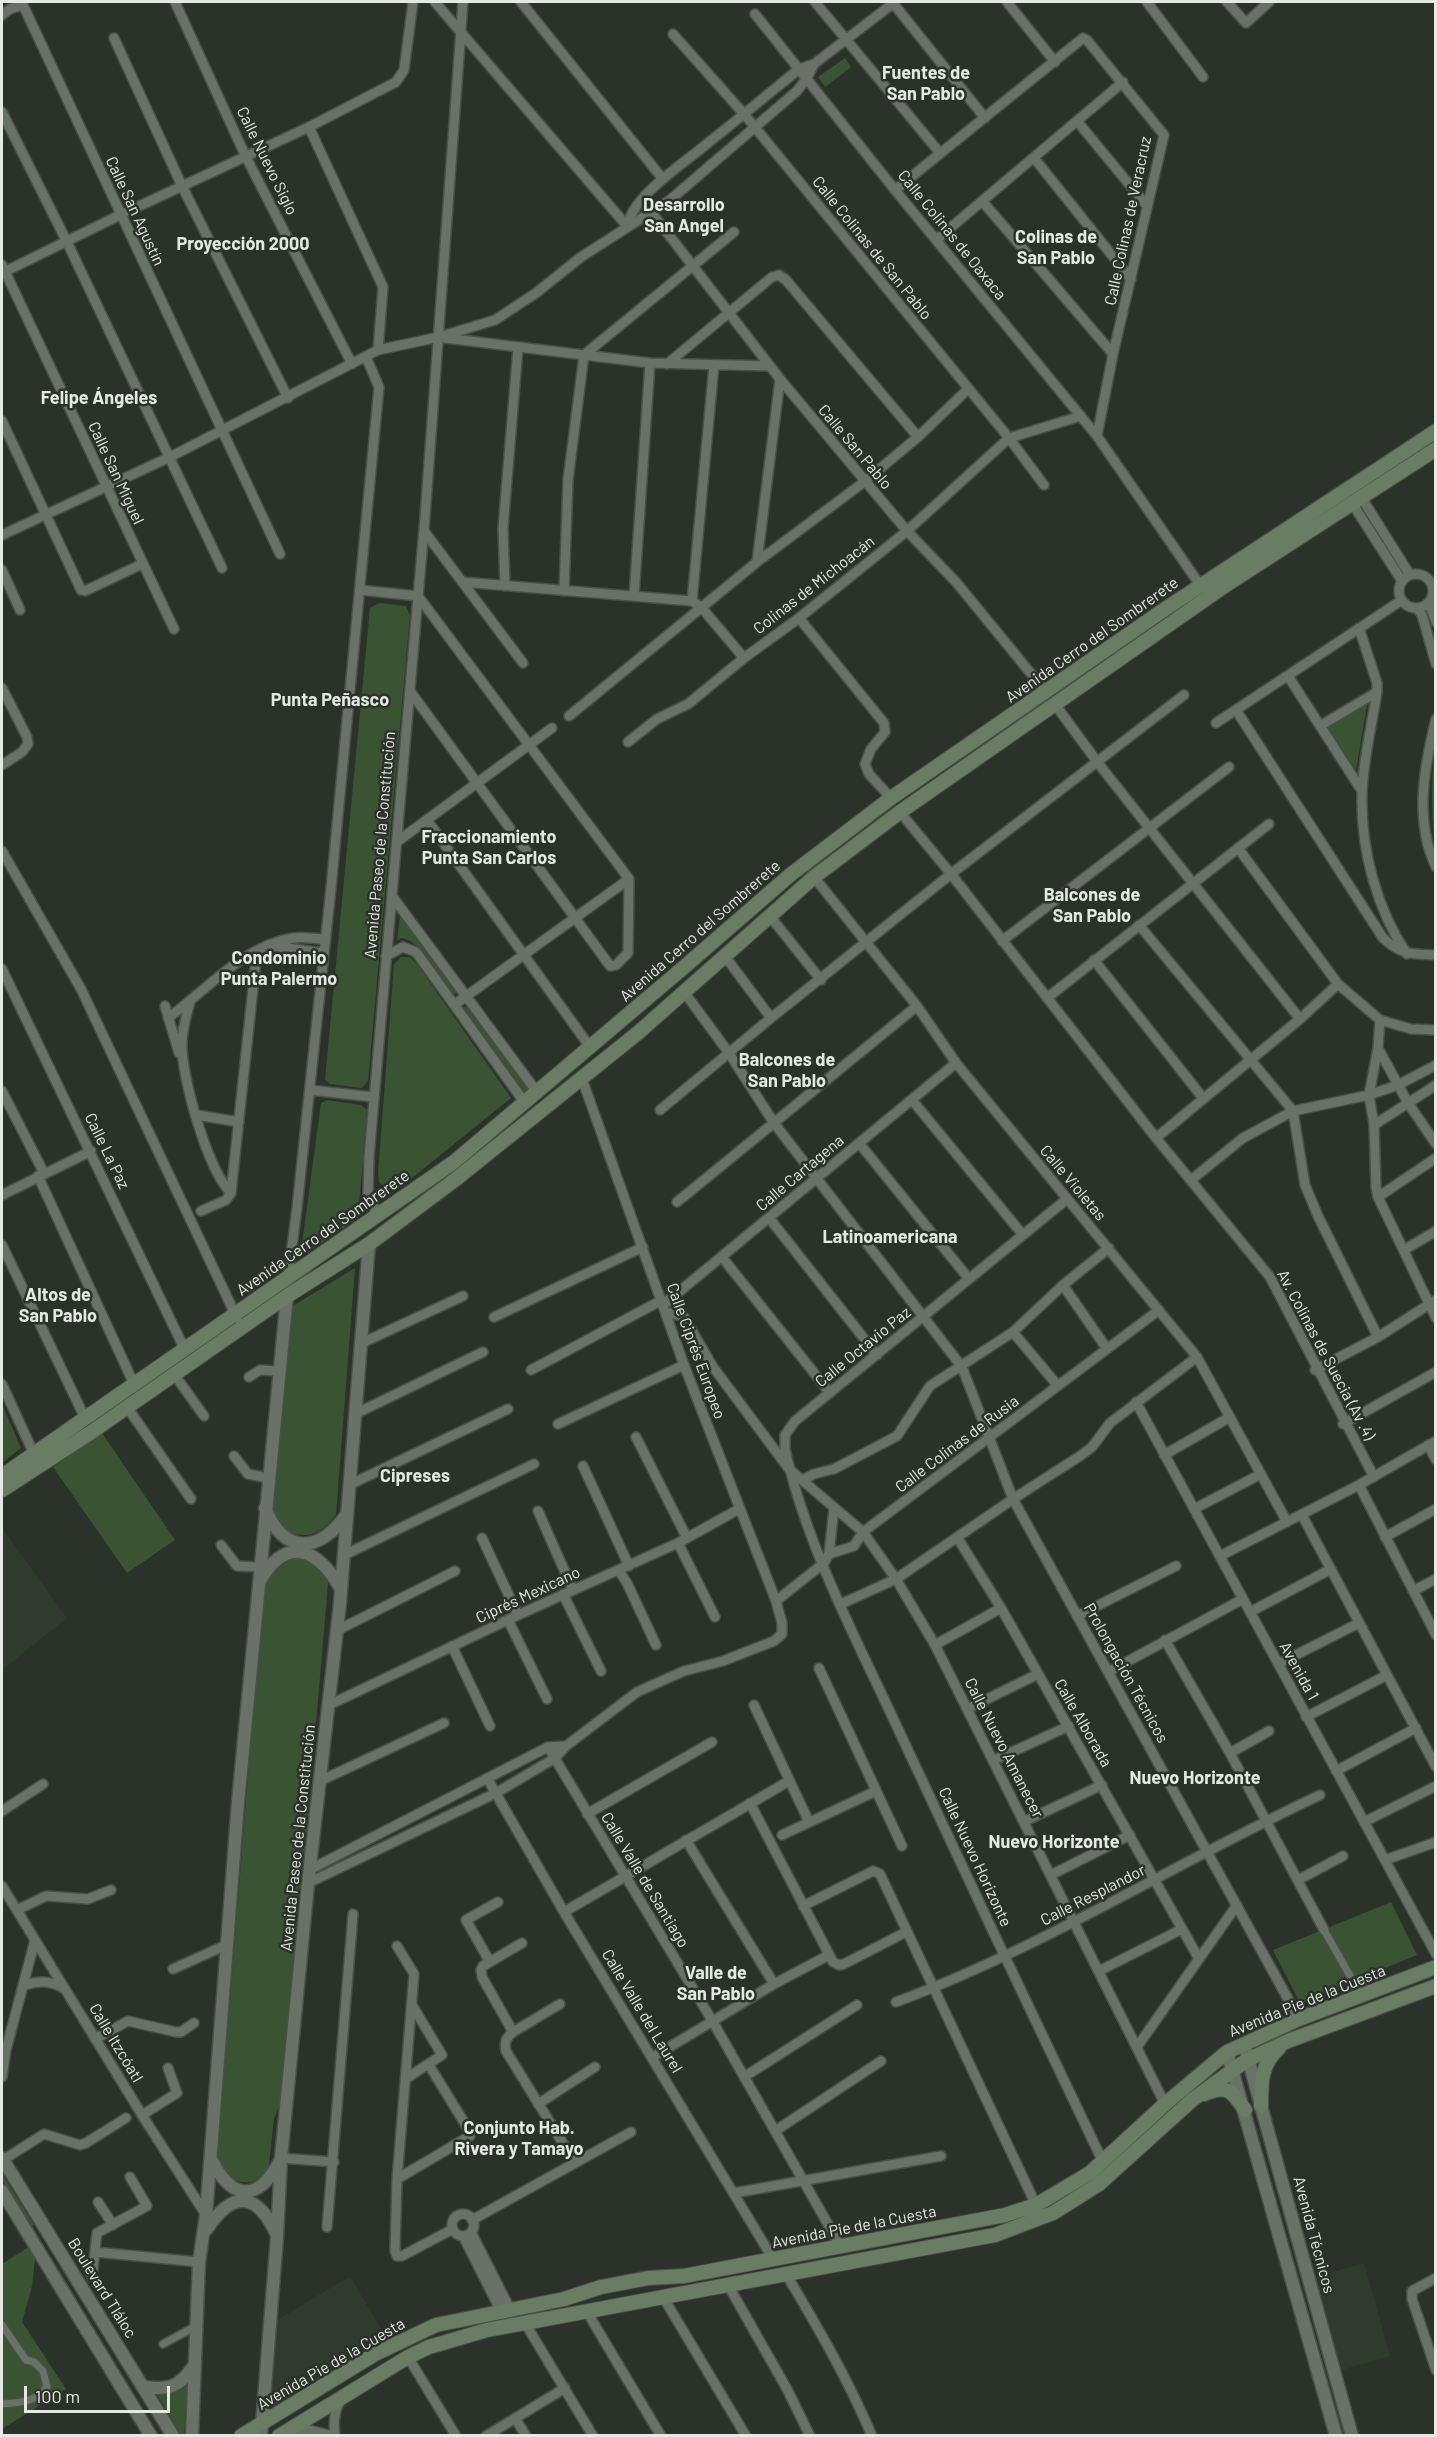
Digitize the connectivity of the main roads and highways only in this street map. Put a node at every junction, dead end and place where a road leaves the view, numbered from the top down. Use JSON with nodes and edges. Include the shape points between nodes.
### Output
{"nodes":[{"id":1,"x":1436,"y":431,"type":"edge"},
{"id":2,"x":1436,"y":449,"type":"edge"},
{"id":3,"x":1050,"y":698,"type":"junction"},
{"id":4,"x":2,"y":1476,"type":"edge"},
{"id":5,"x":2,"y":1490,"type":"edge"},
{"id":6,"x":1436,"y":1967,"type":"edge"},
{"id":7,"x":1436,"y":1986,"type":"edge"},
{"id":8,"x":1288,"y":2041,"type":"junction"},
{"id":9,"x":1192,"y":2100,"type":"junction"},
{"id":10,"x":1261,"y":2106,"type":"road end"},
{"id":11,"x":1245,"y":2110,"type":"road end"},
{"id":12,"x":261,"y":2429,"type":"edge"},
{"id":13,"x":283,"y":2433,"type":"edge"},
{"id":14,"x":241,"y":2436,"type":"edge"}],
"edges":[{"from":1,"to":3,"type":"main road","name":"Avenida Cerro del Sombrerete","via":[[1200,585]]},
{"from":2,"to":3,"type":"main road","name":"Avenida Cerro del Sombrerete"},
{"from":3,"to":4,"type":"main road","name":"Avenida Cerro del Sombrerete","via":[[891,798],[790,875],[454,1162]]},
{"from":3,"to":5,"type":"main road","name":"Avenida Cerro del Sombrerete","via":[[814,877],[684,992],[456,1179],[369,1244]]},
{"from":6,"to":12,"type":"main road","name":"Avenida Pie de la Cuesta","via":[[1299,2019],[1227,2052],[1103,2162],[1070,2187],[1036,2205],[1005,2215],[841,2247],[602,2287],[564,2299],[436,2325],[375,2354]]},
{"from":7,"to":8,"type":"main road","name":"Avenida Pie de la Cuesta"},
{"from":8,"to":9,"type":"main road","name":"Avenida Pie de la Cuesta","via":[[1233,2068]]},
{"from":8,"to":10,"type":"main road","via":[[1270,2056],[1264,2067]]},
{"from":9,"to":11,"type":"main road","via":[[1225,2089],[1233,2093]]},
{"from":9,"to":13,"type":"main road","name":"Avenida Pie de la Cuesta","via":[[1099,2184],[1053,2213],[995,2235],[450,2340],[408,2357]]},
{"from":12,"to":14,"type":"main road","name":"Avenida Pie de la Cuesta"}]}
